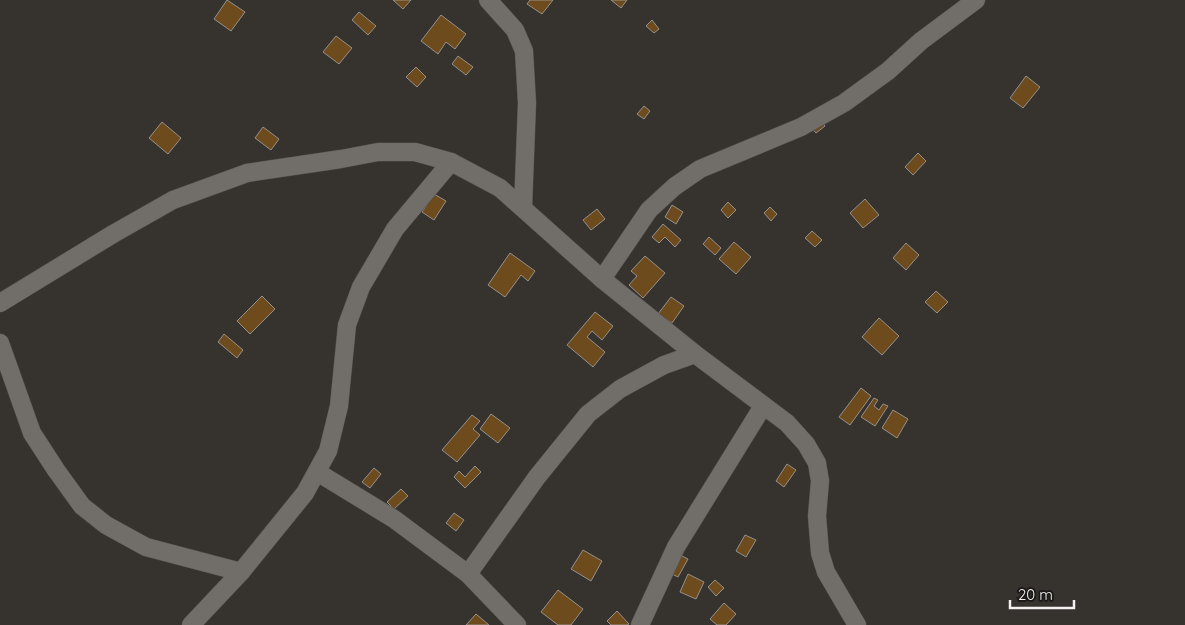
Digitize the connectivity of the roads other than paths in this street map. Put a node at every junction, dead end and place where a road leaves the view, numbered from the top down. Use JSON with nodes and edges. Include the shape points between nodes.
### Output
{"nodes":[{"id":1,"x":488,"y":0,"type":"edge"},
{"id":2,"x":976,"y":0,"type":"edge"},
{"id":3,"x":451,"y":162,"type":"junction"},
{"id":4,"x":523,"y":208,"type":"junction"},
{"id":5,"x":602,"y":280,"type":"junction"},
{"id":6,"x":0,"y":303,"type":"edge"},
{"id":7,"x":0,"y":343,"type":"edge"},
{"id":8,"x":695,"y":354,"type":"junction"},
{"id":9,"x":763,"y":406,"type":"junction"},
{"id":10,"x":317,"y":472,"type":"junction"},
{"id":11,"x":241,"y":572,"type":"junction"},
{"id":12,"x":468,"y":574,"type":"junction"},
{"id":13,"x":191,"y":625,"type":"edge"},
{"id":14,"x":517,"y":625,"type":"edge"},
{"id":15,"x":640,"y":625,"type":"edge"},
{"id":16,"x":857,"y":625,"type":"edge"}],
"edges":[{"from":1,"to":4,"type":"street","via":[[515,30],[524,52],[527,103]]},
{"from":2,"to":5,"type":"street","via":[[844,103],[801,127],[700,169],[674,187],[649,210]]},
{"from":3,"to":4,"type":"street","via":[[500,188]]},
{"from":3,"to":6,"type":"street","via":[[414,152],[378,152],[247,173],[173,200]]},
{"from":3,"to":10,"type":"street","via":[[395,229],[361,287],[347,325],[339,406],[328,451]]},
{"from":4,"to":5,"type":"street"},
{"from":5,"to":8,"type":"street"},
{"from":7,"to":11,"type":"street","via":[[32,434],[82,506],[106,525],[146,547]]},
{"from":8,"to":9,"type":"street"},
{"from":8,"to":12,"type":"street","via":[[664,365],[620,389],[588,414],[537,477]]},
{"from":9,"to":15,"type":"street","via":[[676,547]]},
{"from":9,"to":16,"type":"street","via":[[787,423],[806,444],[817,463],[820,553],[826,572]]},
{"from":10,"to":11,"type":"street","via":[[306,493]]},
{"from":10,"to":12,"type":"street","via":[[394,519]]},
{"from":11,"to":13,"type":"street"},
{"from":12,"to":14,"type":"street"}]}
